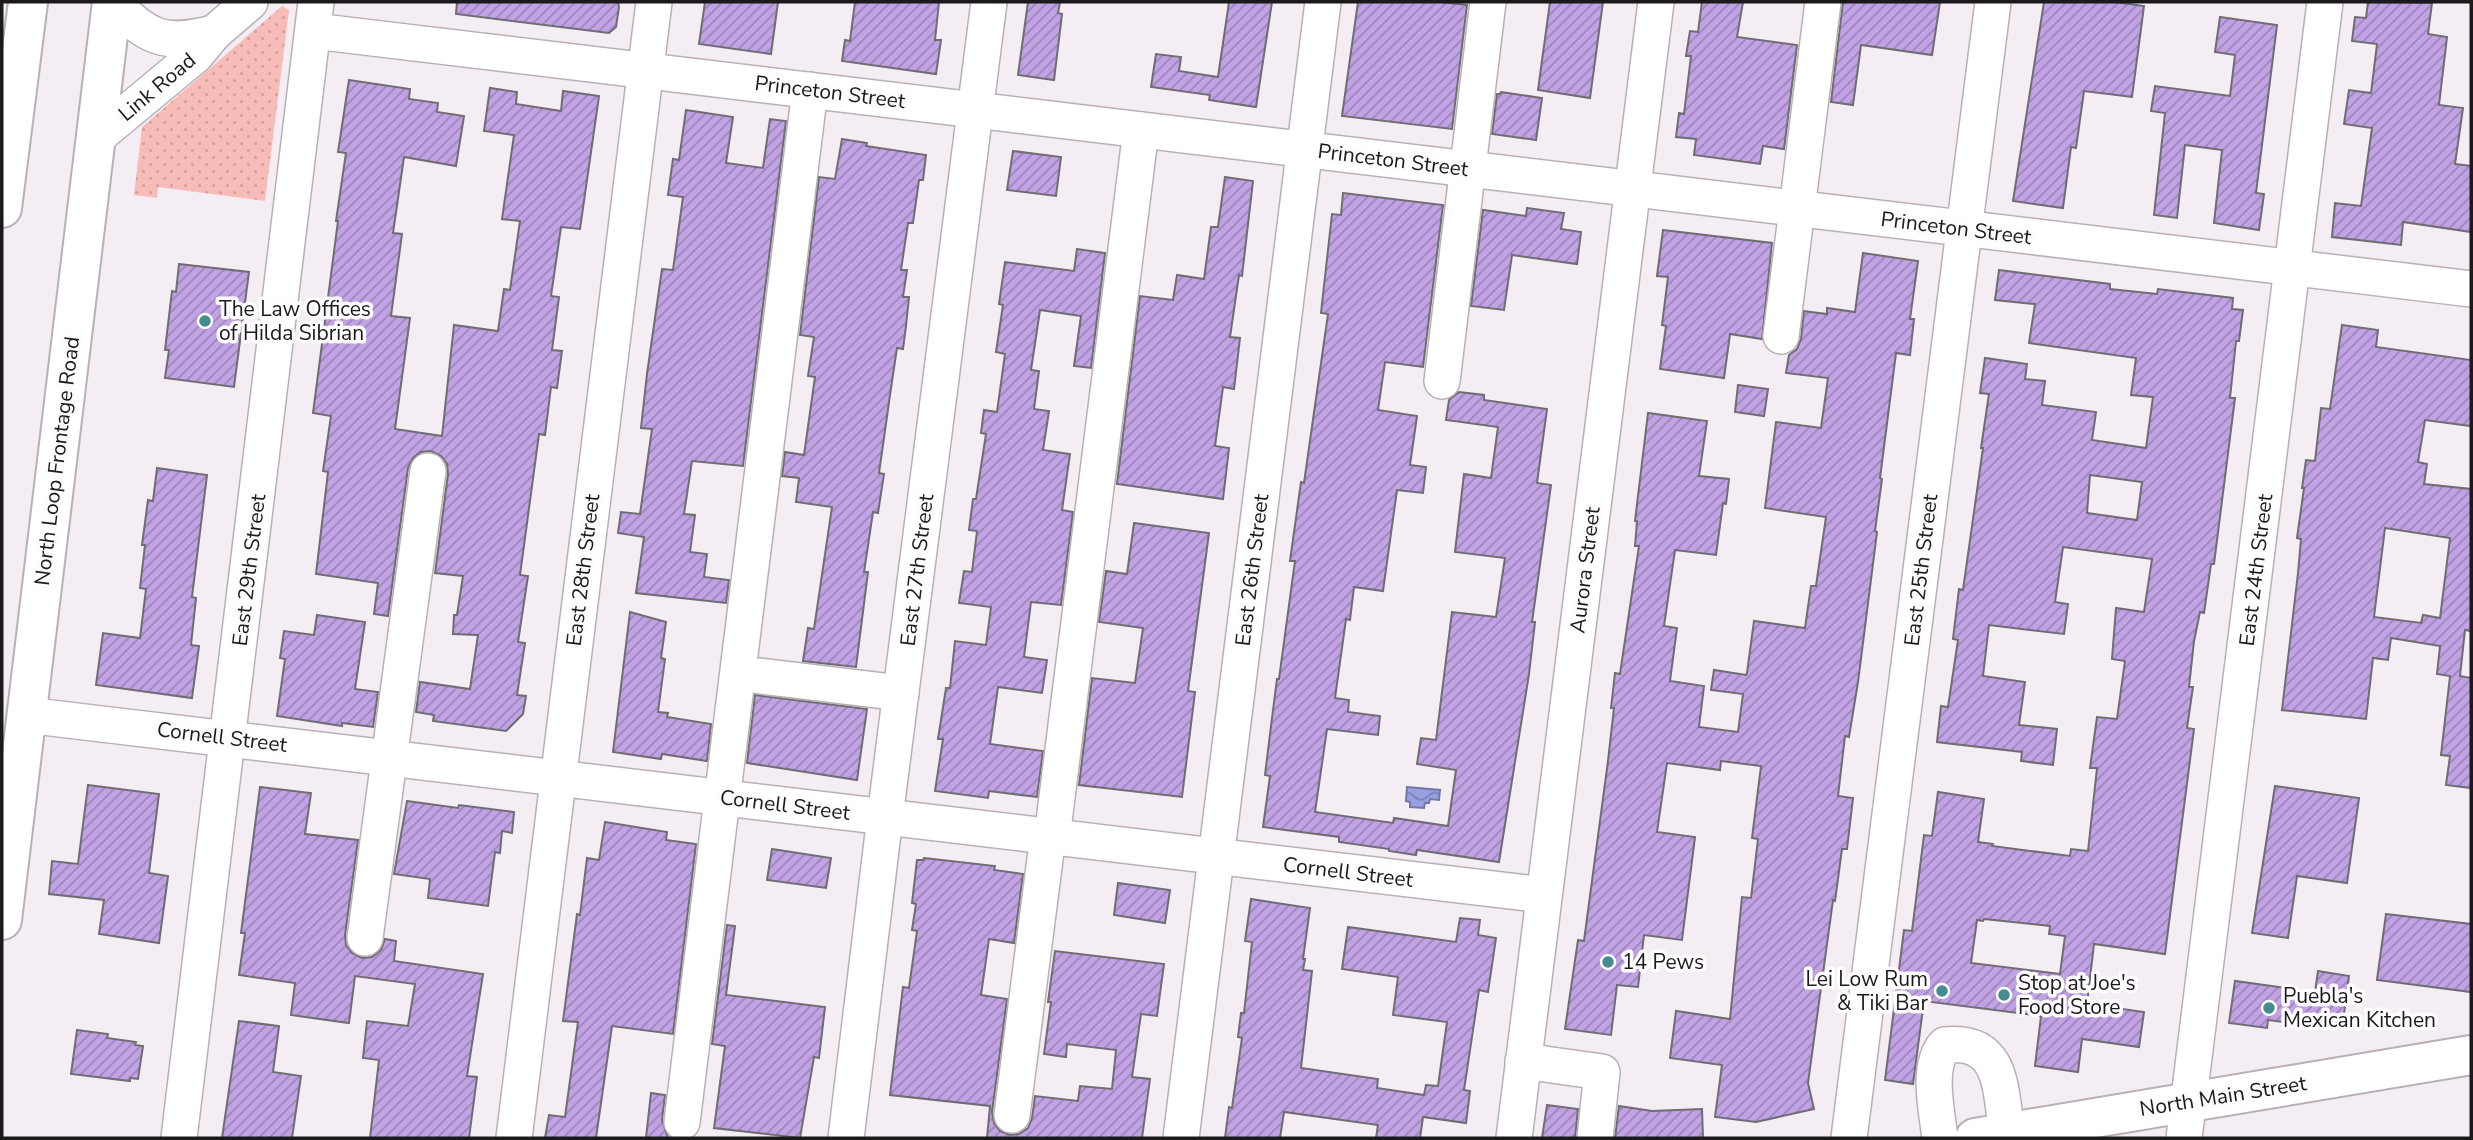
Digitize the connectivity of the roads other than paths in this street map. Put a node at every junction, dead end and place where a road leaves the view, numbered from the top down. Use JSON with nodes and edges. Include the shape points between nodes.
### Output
{"nodes":[{"id":1,"x":28,"y":2,"type":"edge"},
{"id":2,"x":112,"y":2,"type":"edge"},
{"id":3,"x":250,"y":2,"type":"edge"},
{"id":4,"x":654,"y":2,"type":"edge"},
{"id":5,"x":989,"y":2,"type":"edge"},
{"id":6,"x":1323,"y":2,"type":"edge"},
{"id":7,"x":1488,"y":2,"type":"edge"},
{"id":8,"x":1656,"y":2,"type":"edge"},
{"id":9,"x":1823,"y":2,"type":"edge"},
{"id":10,"x":1993,"y":2,"type":"edge"},
{"id":11,"x":2325,"y":2,"type":"edge"},
{"id":12,"x":315,"y":16,"type":"edge"},
{"id":13,"x":214,"y":33,"type":"junction"},
{"id":14,"x":645,"y":70,"type":"junction"},
{"id":15,"x":810,"y":90,"type":"junction"},
{"id":16,"x":976,"y":110,"type":"junction"},
{"id":17,"x":1141,"y":130,"type":"junction"},
{"id":18,"x":96,"y":138,"type":"junction"},
{"id":19,"x":1305,"y":149,"type":"junction"},
{"id":20,"x":1468,"y":169,"type":"junction"},
{"id":21,"x":1633,"y":189,"type":"junction"},
{"id":22,"x":2,"y":208,"type":"edge"},
{"id":23,"x":1797,"y":209,"type":"junction"},
{"id":24,"x":1965,"y":229,"type":"junction"},
{"id":25,"x":2293,"y":268,"type":"junction"},
{"id":26,"x":2471,"y":289,"type":"edge"},
{"id":27,"x":1781,"y":336,"type":"dead end"},
{"id":28,"x":1442,"y":381,"type":"dead end"},
{"id":29,"x":428,"y":471,"type":"dead end"},
{"id":30,"x":760,"y":676,"type":"dead end"},
{"id":31,"x":901,"y":693,"type":"junction"},
{"id":32,"x":26,"y":715,"type":"junction"},
{"id":33,"x":229,"y":738,"type":"junction"},
{"id":34,"x":389,"y":758,"type":"junction"},
{"id":35,"x":558,"y":778,"type":"junction"},
{"id":36,"x":721,"y":797,"type":"junction"},
{"id":37,"x":885,"y":817,"type":"junction"},
{"id":38,"x":1050,"y":837,"type":"junction"},
{"id":39,"x":1216,"y":856,"type":"junction"},
{"id":40,"x":1544,"y":895,"type":"junction"},
{"id":41,"x":2,"y":920,"type":"edge"},
{"id":42,"x":365,"y":938,"type":"dead end"},
{"id":43,"x":2471,"y":1055,"type":"edge"},
{"id":44,"x":1523,"y":1061,"type":"junction"},
{"id":45,"x":1012,"y":1115,"type":"dead end"},
{"id":46,"x":2186,"y":1120,"type":"edge"},
{"id":47,"x":682,"y":1122,"type":"dead end"},
{"id":48,"x":1991,"y":1135,"type":"edge"},
{"id":49,"x":179,"y":1138,"type":"edge"},
{"id":50,"x":514,"y":1138,"type":"edge"},
{"id":51,"x":846,"y":1138,"type":"edge"},
{"id":52,"x":1181,"y":1138,"type":"edge"},
{"id":53,"x":1514,"y":1138,"type":"edge"},
{"id":54,"x":1595,"y":1138,"type":"edge"},
{"id":55,"x":1849,"y":1138,"type":"edge"},
{"id":56,"x":1940,"y":1138,"type":"edge"}],
"edges":[{"from":1,"to":22,"type":"main road"},
{"from":2,"to":13,"type":"street","name":"Link Road","via":[[157,37],[179,40]]},
{"from":2,"to":18,"type":"main road","name":"North Loop Frontage Road"},
{"from":3,"to":13,"type":"street","name":"Link Road"},
{"from":4,"to":14,"type":"street","name":"East 28th Street"},
{"from":5,"to":16,"type":"street","name":"East 27th Street"},
{"from":6,"to":19,"type":"street","name":"East 26th Street"},
{"from":7,"to":20,"type":"street"},
{"from":8,"to":21,"type":"street","name":"Aurora Street"},
{"from":9,"to":23,"type":"street"},
{"from":10,"to":24,"type":"street","name":"East 25th Street"},
{"from":11,"to":25,"type":"street","name":"East 24th Street"},
{"from":12,"to":14,"type":"street","name":"Princeton Street"},
{"from":12,"to":33,"type":"street","name":"East 29th Street"},
{"from":13,"to":18,"type":"street","name":"Link Road","via":[[195,55]]},
{"from":14,"to":15,"type":"street","name":"Princeton Street"},
{"from":14,"to":35,"type":"street","name":"East 28th Street"},
{"from":15,"to":16,"type":"street","name":"Princeton Street"},
{"from":15,"to":36,"type":"street"},
{"from":16,"to":17,"type":"street","name":"Princeton Street"},
{"from":16,"to":31,"type":"street","name":"East 27th Street"},
{"from":17,"to":19,"type":"street","name":"Princeton Street"},
{"from":17,"to":38,"type":"street"},
{"from":18,"to":32,"type":"main road","name":"North Loop Frontage Road"},
{"from":19,"to":20,"type":"street","name":"Princeton Street"},
{"from":19,"to":39,"type":"street","name":"East 26th Street"},
{"from":20,"to":21,"type":"street","name":"Princeton Street"},
{"from":20,"to":28,"type":"street"},
{"from":21,"to":23,"type":"street","name":"Princeton Street"},
{"from":21,"to":40,"type":"street","name":"Aurora Street"},
{"from":23,"to":24,"type":"street","name":"Princeton Street"},
{"from":23,"to":27,"type":"street"},
{"from":24,"to":25,"type":"street","name":"Princeton Street"},
{"from":24,"to":55,"type":"street","name":"East 25th Street"},
{"from":25,"to":26,"type":"street","name":"Princeton Street"},
{"from":25,"to":46,"type":"street","name":"East 24th Street"},
{"from":29,"to":34,"type":"street"},
{"from":30,"to":31,"type":"street"},
{"from":31,"to":37,"type":"street","name":"East 27th Street"},
{"from":32,"to":33,"type":"street","name":"Cornell Street"},
{"from":32,"to":41,"type":"main road","name":"North Loop Frontage Road"},
{"from":33,"to":34,"type":"street","name":"Cornell Street"},
{"from":33,"to":49,"type":"street","name":"East 29th Street"},
{"from":34,"to":35,"type":"street","name":"Cornell Street"},
{"from":34,"to":42,"type":"street"},
{"from":35,"to":36,"type":"street","name":"Cornell Street"},
{"from":35,"to":50,"type":"street","name":"East 28th Street"},
{"from":36,"to":37,"type":"street","name":"Cornell Street"},
{"from":36,"to":47,"type":"street"},
{"from":37,"to":38,"type":"street","name":"Cornell Street"},
{"from":37,"to":51,"type":"street","name":"East 27th Street"},
{"from":38,"to":39,"type":"street","name":"Cornell Street"},
{"from":38,"to":45,"type":"street"},
{"from":39,"to":40,"type":"street","name":"Cornell Street"},
{"from":39,"to":52,"type":"street","name":"East 26th Street"},
{"from":40,"to":44,"type":"street","name":"Aurora Street"},
{"from":43,"to":46,"type":"main road","name":"North Main Street"},
{"from":44,"to":53,"type":"street","name":"Aurora Street"},
{"from":44,"to":54,"type":"street","via":[[1602,1072]]},
{"from":46,"to":48,"type":"main road","name":"North Main Street"},
{"from":48,"to":56,"type":"street","via":[[1997,1072],[1984,1052],[1959,1044],[1945,1045],[1939,1052],[1934,1093]]}]}
